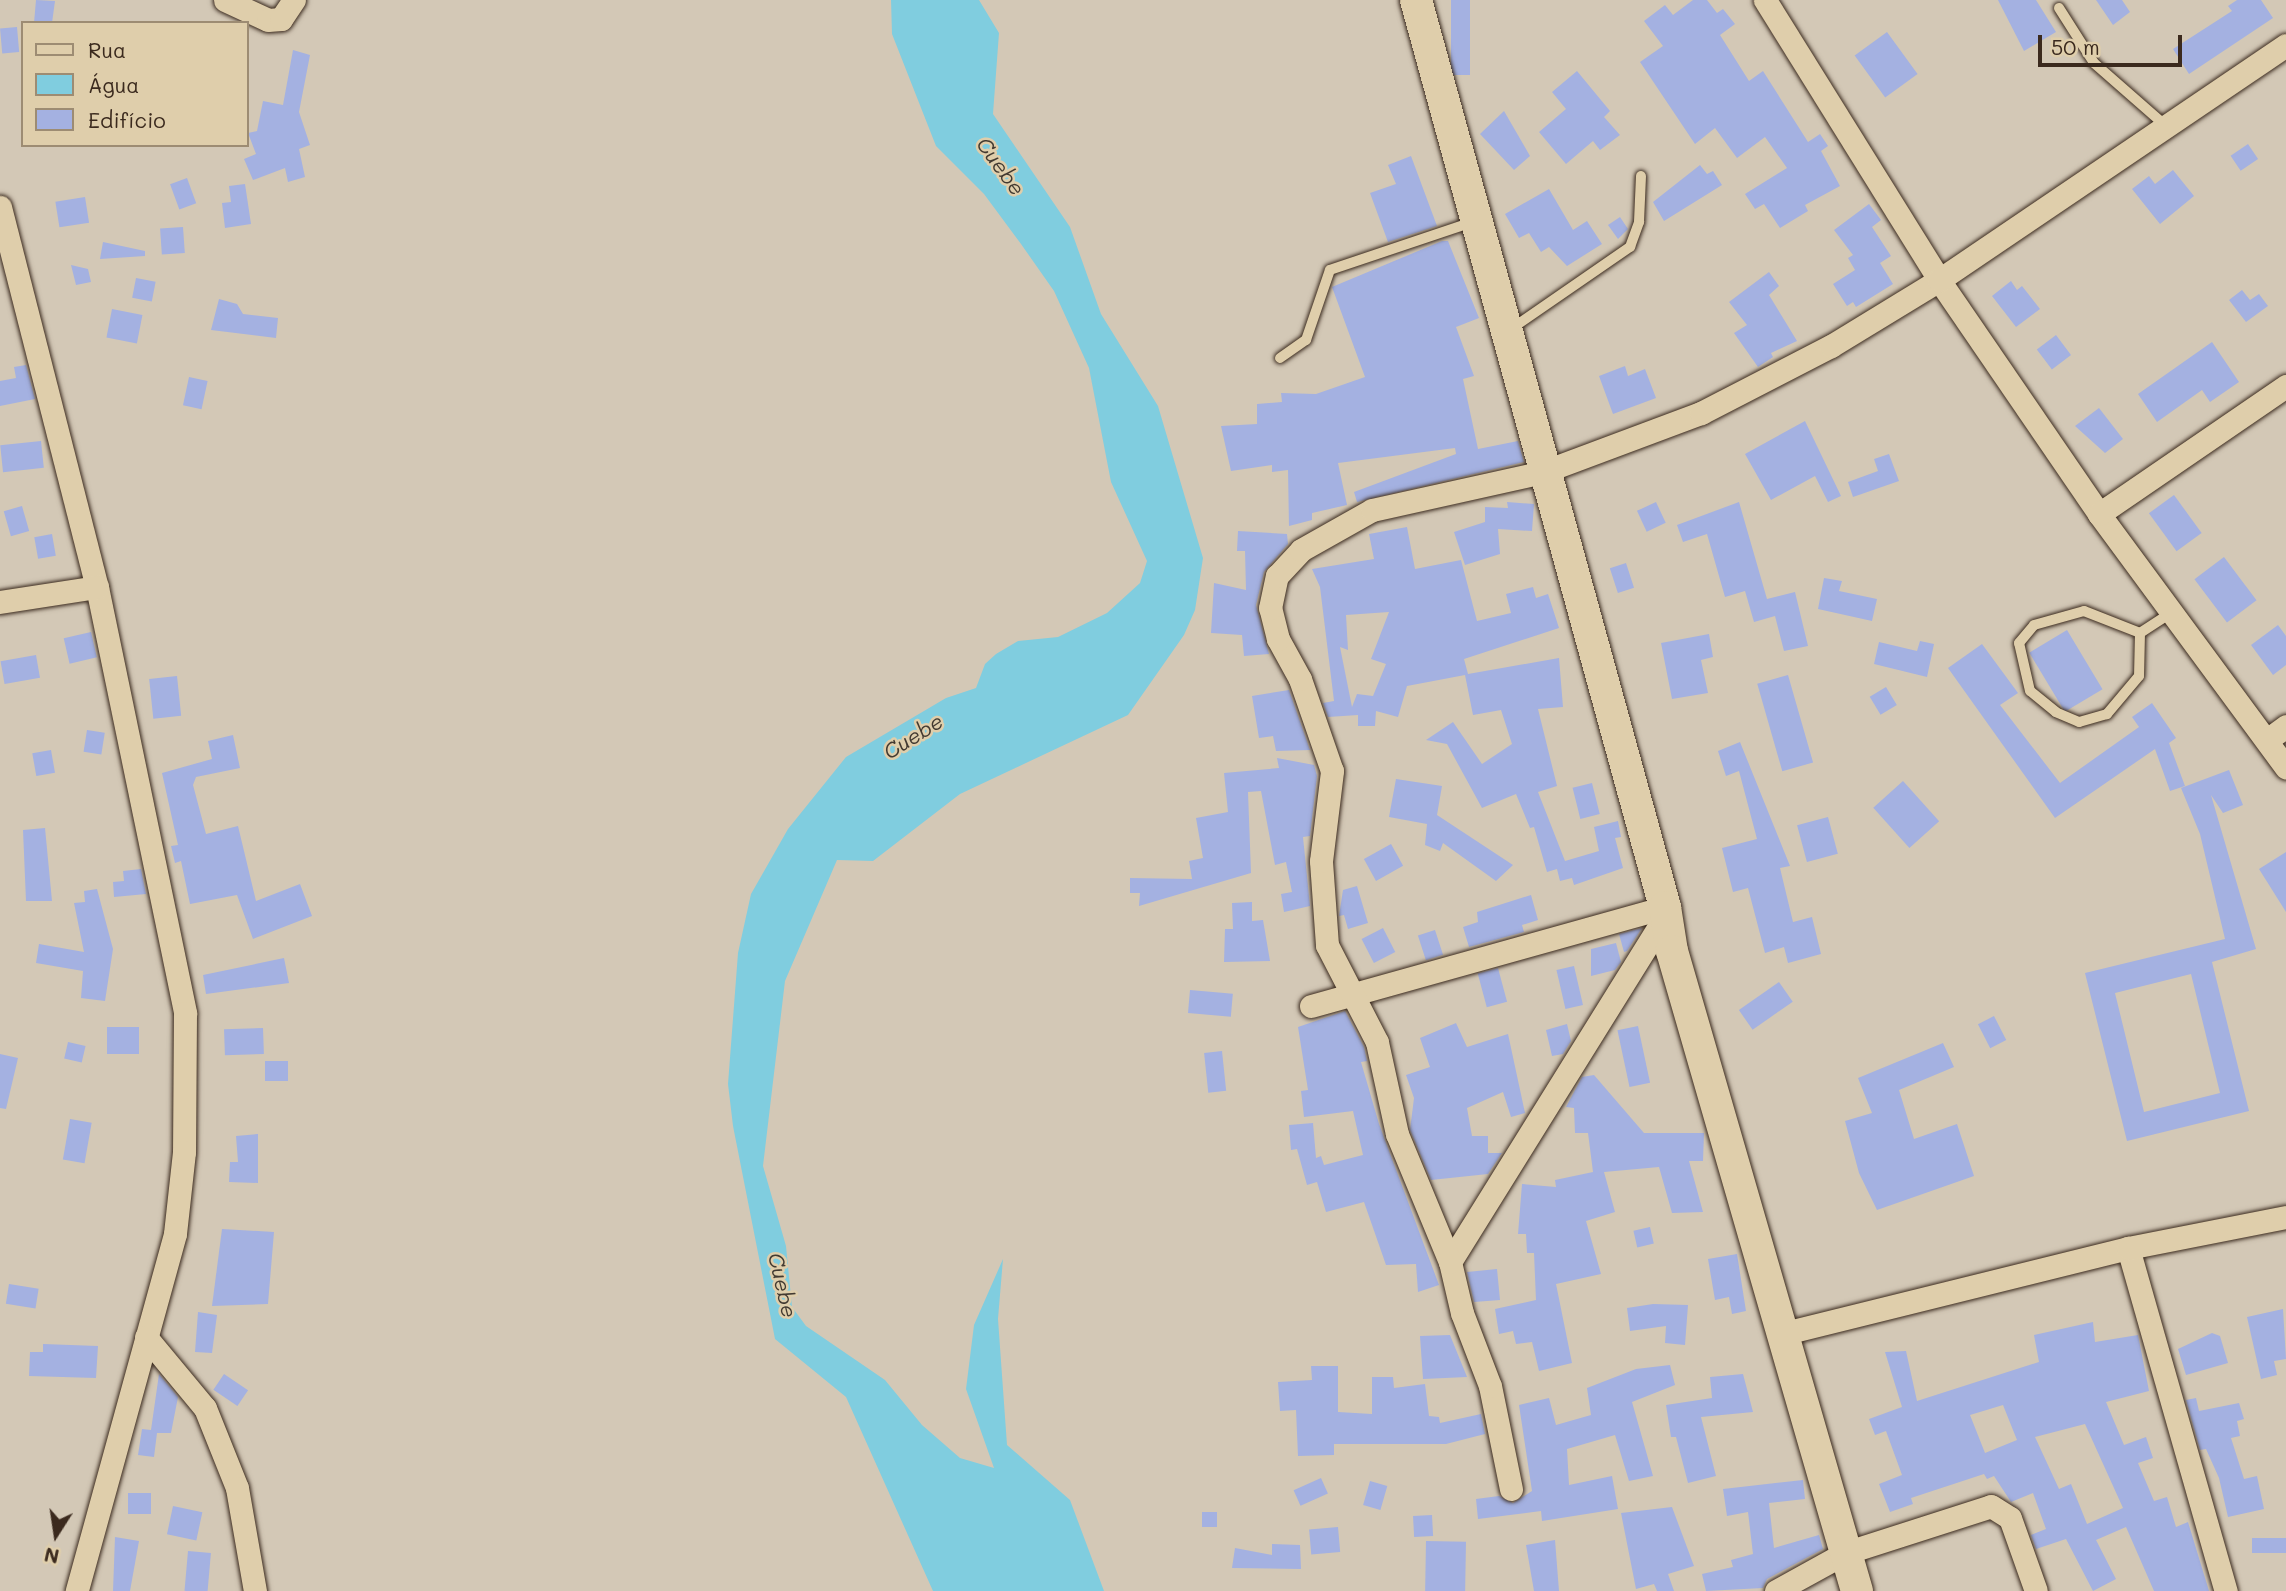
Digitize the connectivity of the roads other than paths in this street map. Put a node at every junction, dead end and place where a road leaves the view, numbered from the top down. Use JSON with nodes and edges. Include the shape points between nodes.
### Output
{"nodes":[{"id":1,"x":225,"y":0,"type":"edge"},
{"id":2,"x":294,"y":0,"type":"edge"},
{"id":3,"x":1416,"y":0,"type":"edge"},
{"id":4,"x":1765,"y":0,"type":"edge"},
{"id":5,"x":2059,"y":8,"type":"dead end"},
{"id":6,"x":2286,"y":45,"type":"edge"},
{"id":7,"x":2166,"y":126,"type":"junction"},
{"id":8,"x":1642,"y":176,"type":"dead end"},
{"id":9,"x":0,"y":207,"type":"edge"},
{"id":10,"x":1475,"y":221,"type":"junction"},
{"id":11,"x":1939,"y":280,"type":"junction"},
{"id":12,"x":1505,"y":332,"type":"junction"},
{"id":13,"x":1280,"y":358,"type":"dead end"},
{"id":14,"x":2286,"y":386,"type":"edge"},
{"id":15,"x":1543,"y":472,"type":"junction"},
{"id":16,"x":2099,"y":514,"type":"junction"},
{"id":17,"x":97,"y":587,"type":"junction"},
{"id":18,"x":0,"y":602,"type":"edge"},
{"id":19,"x":2172,"y":612,"type":"junction"},
{"id":20,"x":2140,"y":634,"type":"junction"},
{"id":21,"x":2286,"y":726,"type":"edge"},
{"id":22,"x":2267,"y":740,"type":"junction"},
{"id":23,"x":2286,"y":768,"type":"edge"},
{"id":24,"x":1665,"y":912,"type":"junction"},
{"id":25,"x":1355,"y":993,"type":"junction"},
{"id":26,"x":1311,"y":1006,"type":"dead end"},
{"id":27,"x":2286,"y":1217,"type":"edge"},
{"id":28,"x":2128,"y":1248,"type":"junction"},
{"id":29,"x":1450,"y":1262,"type":"junction"},
{"id":30,"x":1785,"y":1333,"type":"junction"},
{"id":31,"x":146,"y":1337,"type":"junction"},
{"id":32,"x":1511,"y":1489,"type":"dead end"},
{"id":33,"x":1845,"y":1553,"type":"junction"},
{"id":34,"x":77,"y":1591,"type":"edge"},
{"id":35,"x":255,"y":1591,"type":"edge"},
{"id":36,"x":1776,"y":1591,"type":"edge"},
{"id":37,"x":1857,"y":1591,"type":"edge"},
{"id":38,"x":2036,"y":1591,"type":"edge"},
{"id":39,"x":2226,"y":1591,"type":"edge"}],
"edges":[{"from":1,"to":2,"type":"street","via":[[268,20],[281,19]]},
{"from":3,"to":10,"type":"main road"},
{"from":4,"to":11,"type":"street"},
{"from":5,"to":7,"type":"lane","via":[[2094,63]]},
{"from":6,"to":7,"type":"street"},
{"from":7,"to":11,"type":"street"},
{"from":8,"to":12,"type":"lane","via":[[1639,222],[1630,247]]},
{"from":9,"to":17,"type":"street"},
{"from":10,"to":12,"type":"main road"},
{"from":10,"to":13,"type":"lane","via":[[1330,270],[1306,340]]},
{"from":11,"to":15,"type":"street","via":[[1831,346],[1701,413]]},
{"from":11,"to":16,"type":"street"},
{"from":12,"to":15,"type":"main road"},
{"from":14,"to":16,"type":"street"},
{"from":15,"to":24,"type":"main road"},
{"from":15,"to":25,"type":"street","via":[[1372,510],[1301,550],[1277,576],[1270,608],[1278,639],[1300,679],[1332,771],[1321,861],[1327,945]]},
{"from":16,"to":19,"type":"street"},
{"from":17,"to":18,"type":"street"},
{"from":17,"to":31,"type":"street","via":[[185,1013],[184,1152],[175,1234]]},
{"from":19,"to":20,"type":"lane"},
{"from":19,"to":22,"type":"street"},
{"from":20,"to":20,"type":"lane","via":[[2139,676],[2107,714],[2079,722],[2056,712],[2030,691],[2019,643],[2034,625],[2084,611]]},
{"from":21,"to":22,"type":"street"},
{"from":22,"to":23,"type":"street"},
{"from":24,"to":25,"type":"street"},
{"from":24,"to":29,"type":"street"},
{"from":24,"to":30,"type":"main road"},
{"from":25,"to":26,"type":"street"},
{"from":25,"to":29,"type":"street","via":[[1377,1042],[1397,1134]]},
{"from":27,"to":28,"type":"street"},
{"from":28,"to":30,"type":"street"},
{"from":28,"to":39,"type":"street"},
{"from":29,"to":32,"type":"street","via":[[1462,1313],[1490,1386]]},
{"from":30,"to":33,"type":"main road"},
{"from":31,"to":34,"type":"street"},
{"from":31,"to":35,"type":"street","via":[[205,1408],[237,1488]]},
{"from":33,"to":36,"type":"street"},
{"from":33,"to":37,"type":"main road"},
{"from":33,"to":38,"type":"street","via":[[1991,1506],[2010,1518]]}]}
